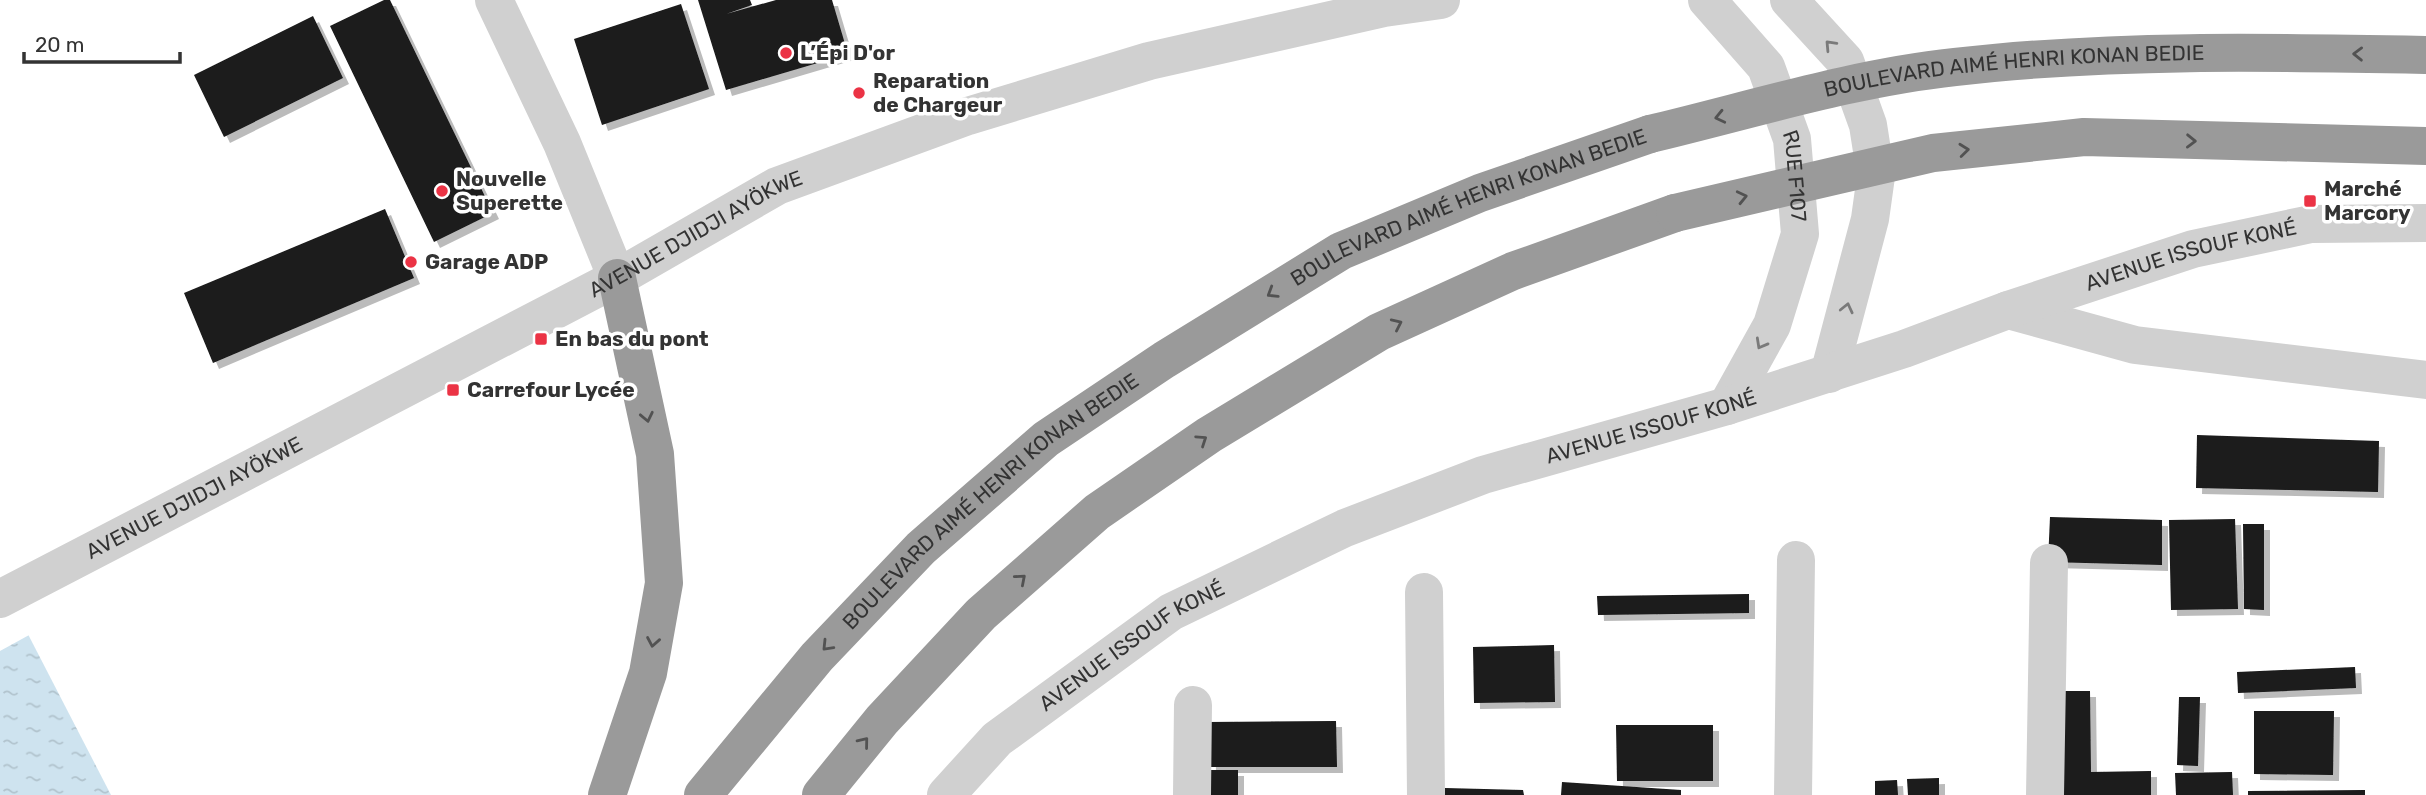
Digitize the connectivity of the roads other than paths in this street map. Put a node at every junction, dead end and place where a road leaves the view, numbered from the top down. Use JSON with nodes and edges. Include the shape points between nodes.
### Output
{"nodes":[{"id":1,"x":494,"y":0,"type":"edge"},
{"id":2,"x":1441,"y":0,"type":"edge"},
{"id":3,"x":1707,"y":0,"type":"edge"},
{"id":4,"x":1789,"y":0,"type":"edge"},
{"id":5,"x":2426,"y":55,"type":"edge"},
{"id":6,"x":2426,"y":146,"type":"edge"},
{"id":7,"x":2426,"y":223,"type":"edge"},
{"id":8,"x":618,"y":278,"type":"junction"},
{"id":9,"x":2008,"y":310,"type":"junction"},
{"id":10,"x":1829,"y":374,"type":"junction"},
{"id":11,"x":2426,"y":380,"type":"edge"},
{"id":12,"x":1727,"y":406,"type":"junction"},
{"id":13,"x":1796,"y":560,"type":"dead end"},
{"id":14,"x":2049,"y":563,"type":"dead end"},
{"id":15,"x":1424,"y":592,"type":"dead end"},
{"id":16,"x":0,"y":599,"type":"edge"},
{"id":17,"x":1193,"y":705,"type":"dead end"},
{"id":18,"x":607,"y":795,"type":"edge"},
{"id":19,"x":703,"y":795,"type":"edge"},
{"id":20,"x":821,"y":795,"type":"edge"},
{"id":21,"x":946,"y":795,"type":"edge"},
{"id":22,"x":1192,"y":795,"type":"edge"},
{"id":23,"x":1426,"y":795,"type":"edge"},
{"id":24,"x":1793,"y":795,"type":"edge"},
{"id":25,"x":2045,"y":795,"type":"edge"}],
"edges":[{"from":1,"to":8,"type":"street","via":[[562,143]]},
{"from":2,"to":8,"type":"street","name":"AVENUE DJIDJI AYÖKWE","via":[[1384,8],[1149,61],[968,116],[777,186]]},
{"from":3,"to":12,"type":"street","name":"RUE F107","one_way":true,"via":[[1766,67],[1792,139],[1800,234],[1772,325]]},
{"from":10,"to":4,"type":"street","one_way":true,"via":[[1870,219],[1875,176],[1868,125],[1845,61]]},
{"from":5,"to":19,"type":"highway","name":"BOULEVARD AIMÉ HENRI KONAN BEDIE","one_way":true,"bridge":true,"via":[[2211,51],[2093,55],[1953,67],[1856,83],[1650,134],[1480,193],[1341,251],[1046,439],[921,548],[826,647]]},
{"from":20,"to":6,"type":"highway","one_way":true,"bridge":true,"via":[[882,720],[981,614],[1097,512],[1209,435],[1379,332],[1513,271],[1675,213],[1933,153],[2084,137]]},
{"from":7,"to":9,"type":"street","name":"AVENUE ISSOUF KONÉ","via":[[2311,224],[2193,249]]},
{"from":8,"to":16,"type":"street","name":"AVENUE DJIDJI AYÖKWE"},
{"from":8,"to":18,"type":"highway","one_way":true,"via":[[655,454],[664,583],[648,673]]},
{"from":9,"to":10,"type":"street","name":"AVENUE ISSOUF KONÉ"},
{"from":9,"to":11,"type":"street","via":[[2135,345]]},
{"from":10,"to":12,"type":"street","name":"AVENUE ISSOUF KONÉ"},
{"from":12,"to":21,"type":"street","name":"AVENUE ISSOUF KONÉ","via":[[1483,475],[1345,528],[1171,612],[998,739]]},
{"from":13,"to":24,"type":"street"},
{"from":14,"to":25,"type":"street"},
{"from":15,"to":23,"type":"street"},
{"from":17,"to":22,"type":"street"}]}
